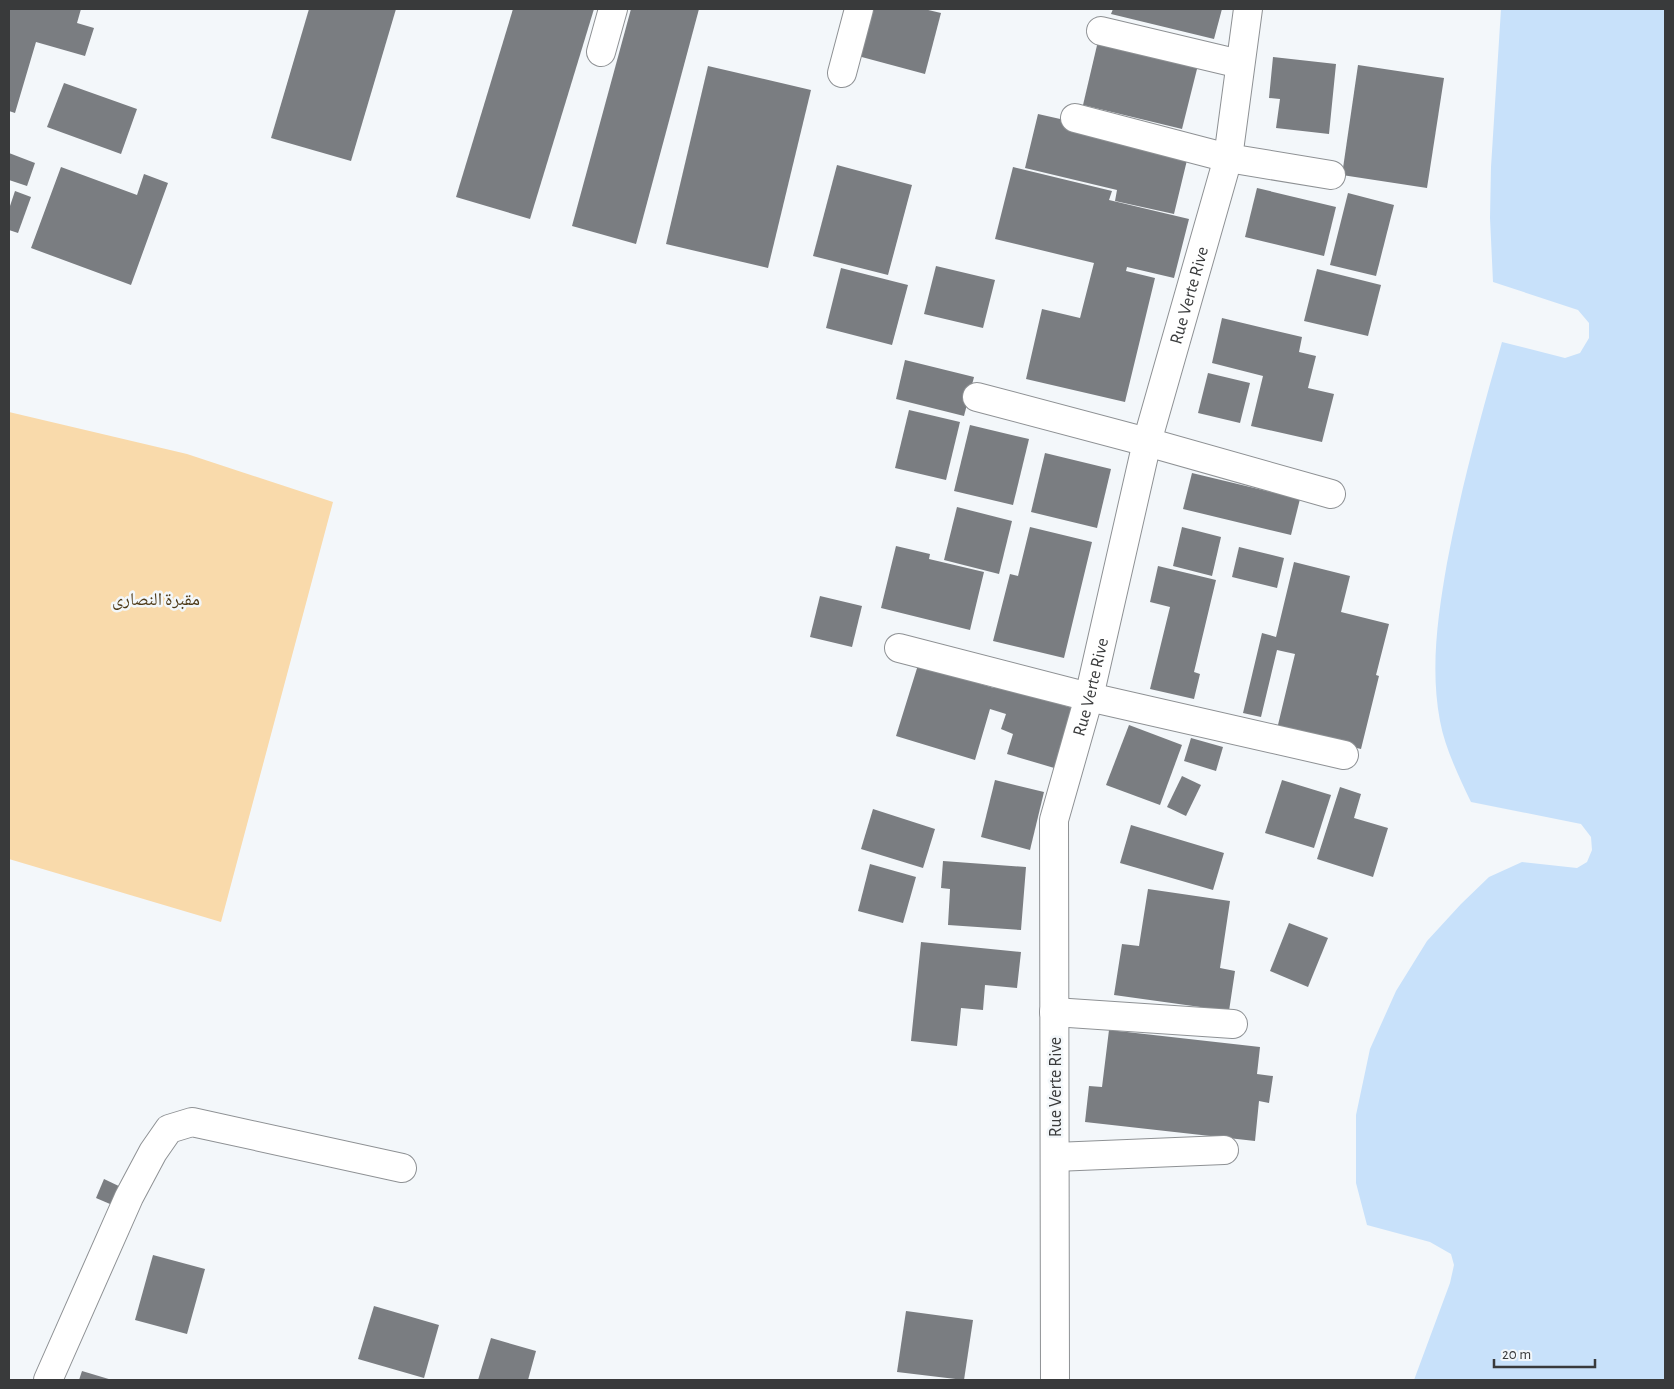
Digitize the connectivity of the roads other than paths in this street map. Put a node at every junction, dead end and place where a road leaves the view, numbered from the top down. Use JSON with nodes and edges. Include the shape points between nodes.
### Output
{"nodes":[{"id":1,"x":613,"y":9,"type":"edge"},
{"id":2,"x":859,"y":9,"type":"edge"},
{"id":3,"x":1248,"y":9,"type":"edge"},
{"id":4,"x":1102,"y":31,"type":"dead end"},
{"id":5,"x":601,"y":52,"type":"dead end"},
{"id":6,"x":1240,"y":64,"type":"junction"},
{"id":7,"x":842,"y":73,"type":"dead end"},
{"id":8,"x":1075,"y":118,"type":"dead end"},
{"id":9,"x":1228,"y":158,"type":"junction"},
{"id":10,"x":1331,"y":175,"type":"dead end"},
{"id":11,"x":977,"y":397,"type":"dead end"},
{"id":12,"x":1147,"y":442,"type":"junction"},
{"id":13,"x":1331,"y":494,"type":"dead end"},
{"id":14,"x":899,"y":648,"type":"dead end"},
{"id":15,"x":1089,"y":697,"type":"junction"},
{"id":16,"x":1344,"y":755,"type":"dead end"},
{"id":17,"x":1054,"y":1012,"type":"junction"},
{"id":18,"x":1232,"y":1024,"type":"dead end"},
{"id":19,"x":1224,"y":1150,"type":"dead end"},
{"id":20,"x":1055,"y":1157,"type":"junction"},
{"id":21,"x":402,"y":1168,"type":"dead end"},
{"id":22,"x":1056,"y":1341,"type":"junction"},
{"id":23,"x":48,"y":1380,"type":"edge"},
{"id":24,"x":1036,"y":1380,"type":"edge"},
{"id":25,"x":1055,"y":1380,"type":"edge"}],
"edges":[{"from":1,"to":5,"type":"street"},
{"from":2,"to":7,"type":"street"},
{"from":3,"to":6,"type":"street","name":"Rue Verte Rive"},
{"from":4,"to":6,"type":"street"},
{"from":6,"to":9,"type":"street","name":"Rue Verte Rive"},
{"from":8,"to":9,"type":"street"},
{"from":9,"to":10,"type":"street"},
{"from":9,"to":12,"type":"street","name":"Rue Verte Rive"},
{"from":11,"to":12,"type":"street"},
{"from":12,"to":13,"type":"street"},
{"from":12,"to":15,"type":"street","name":"Rue Verte Rive"},
{"from":14,"to":15,"type":"street"},
{"from":15,"to":16,"type":"street"},
{"from":15,"to":17,"type":"street","name":"Rue Verte Rive","via":[[1054,820]]},
{"from":17,"to":18,"type":"street"},
{"from":17,"to":20,"type":"street","name":"Rue Verte Rive"},
{"from":19,"to":20,"type":"street"},
{"from":20,"to":22,"type":"street","name":"Rue Verte Rive"},
{"from":21,"to":23,"type":"street","via":[[192,1122],[169,1130],[129,1197]]},
{"from":22,"to":24,"type":"street"},
{"from":22,"to":25,"type":"street","name":"Rue Verte Rive"}]}
